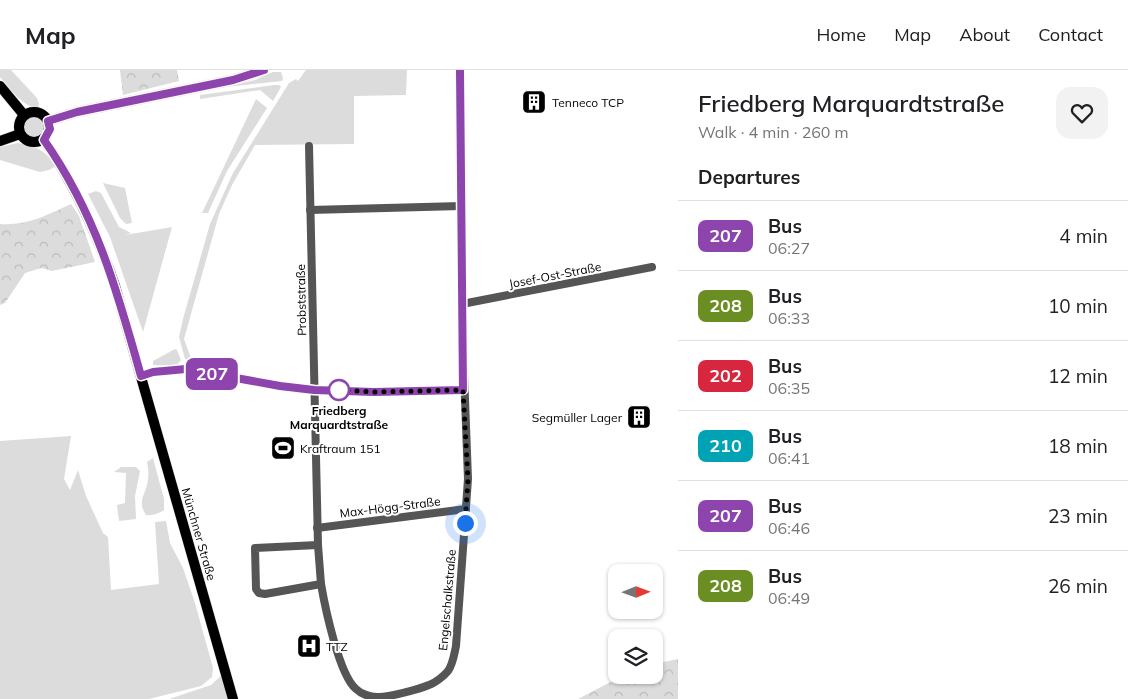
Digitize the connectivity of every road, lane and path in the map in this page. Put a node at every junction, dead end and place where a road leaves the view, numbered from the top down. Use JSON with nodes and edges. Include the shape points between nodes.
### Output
{"nodes":[{"id":1,"x":264,"y":70,"type":"edge"},
{"id":2,"x":460,"y":70,"type":"edge"},
{"id":3,"x":0,"y":86,"type":"edge"},
{"id":4,"x":24,"y":115,"type":"junction"},
{"id":5,"x":48,"y":121,"type":"junction"},
{"id":6,"x":20,"y":134,"type":"junction"},
{"id":7,"x":44,"y":140,"type":"junction"},
{"id":8,"x":0,"y":141,"type":"edge"},
{"id":9,"x":309,"y":146,"type":"dead end"},
{"id":10,"x":461,"y":206,"type":"junction"},
{"id":11,"x":310,"y":210,"type":"junction"},
{"id":12,"x":652,"y":267,"type":"dead end"},
{"id":13,"x":462,"y":304,"type":"junction"},
{"id":14,"x":141,"y":376,"type":"junction"},
{"id":15,"x":314,"y":390,"type":"junction"},
{"id":16,"x":463,"y":390,"type":"junction"},
{"id":17,"x":466,"y":509,"type":"junction"},
{"id":18,"x":317,"y":528,"type":"junction"},
{"id":19,"x":318,"y":545,"type":"junction"},
{"id":20,"x":321,"y":584,"type":"junction"},
{"id":21,"x":384,"y":697,"type":"joint"},
{"id":22,"x":233,"y":699,"type":"edge"}],
"edges":[{"from":1,"to":5,"type":"main road","via":[[233,80],[77,112]]},
{"from":2,"to":10,"type":"street","name":"Engelschalkstraße"},
{"from":3,"to":4,"type":"main road"},
{"from":4,"to":5,"type":"main road","via":[[37,112]]},
{"from":4,"to":6,"type":"main road","via":[[19,124]]},
{"from":5,"to":7,"type":"main road","via":[[50,129]]},
{"from":6,"to":7,"type":"main road","via":[[32,143]]},
{"from":6,"to":8,"type":"main road"},
{"from":7,"to":14,"type":"main road","name":"Münchner Straße","via":[[83,206],[103,252]]},
{"from":9,"to":11,"type":"street","name":"Probststraße"},
{"from":10,"to":11,"type":"street"},
{"from":10,"to":13,"type":"street","name":"Engelschalkstraße"},
{"from":11,"to":15,"type":"street","name":"Probststraße"},
{"from":12,"to":13,"type":"street","name":"Josef-Ost-Straße"},
{"from":13,"to":16,"type":"street","name":"Engelschalkstraße"},
{"from":14,"to":15,"type":"street","via":[[186,369]]},
{"from":14,"to":22,"type":"main road","name":"Münchner Straße"},
{"from":15,"to":16,"type":"street"},
{"from":15,"to":18,"type":"street","name":"Probststraße"},
{"from":16,"to":17,"type":"street","name":"Engelschalkstraße","via":[[468,480]]},
{"from":17,"to":18,"type":"street","name":"Max-Högg-Straße"},
{"from":17,"to":21,"type":"street","name":"Engelschalkstraße","via":[[452,665],[447,673],[430,685]]},
{"from":18,"to":19,"type":"street","name":"Probststraße"},
{"from":19,"to":20,"type":"street","name":"Probststraße"},
{"from":19,"to":20,"type":"street","via":[[255,548],[256,589],[265,594]]},
{"from":20,"to":21,"type":"street","name":"Probststraße","via":[[328,622],[346,677],[361,693]]}]}
